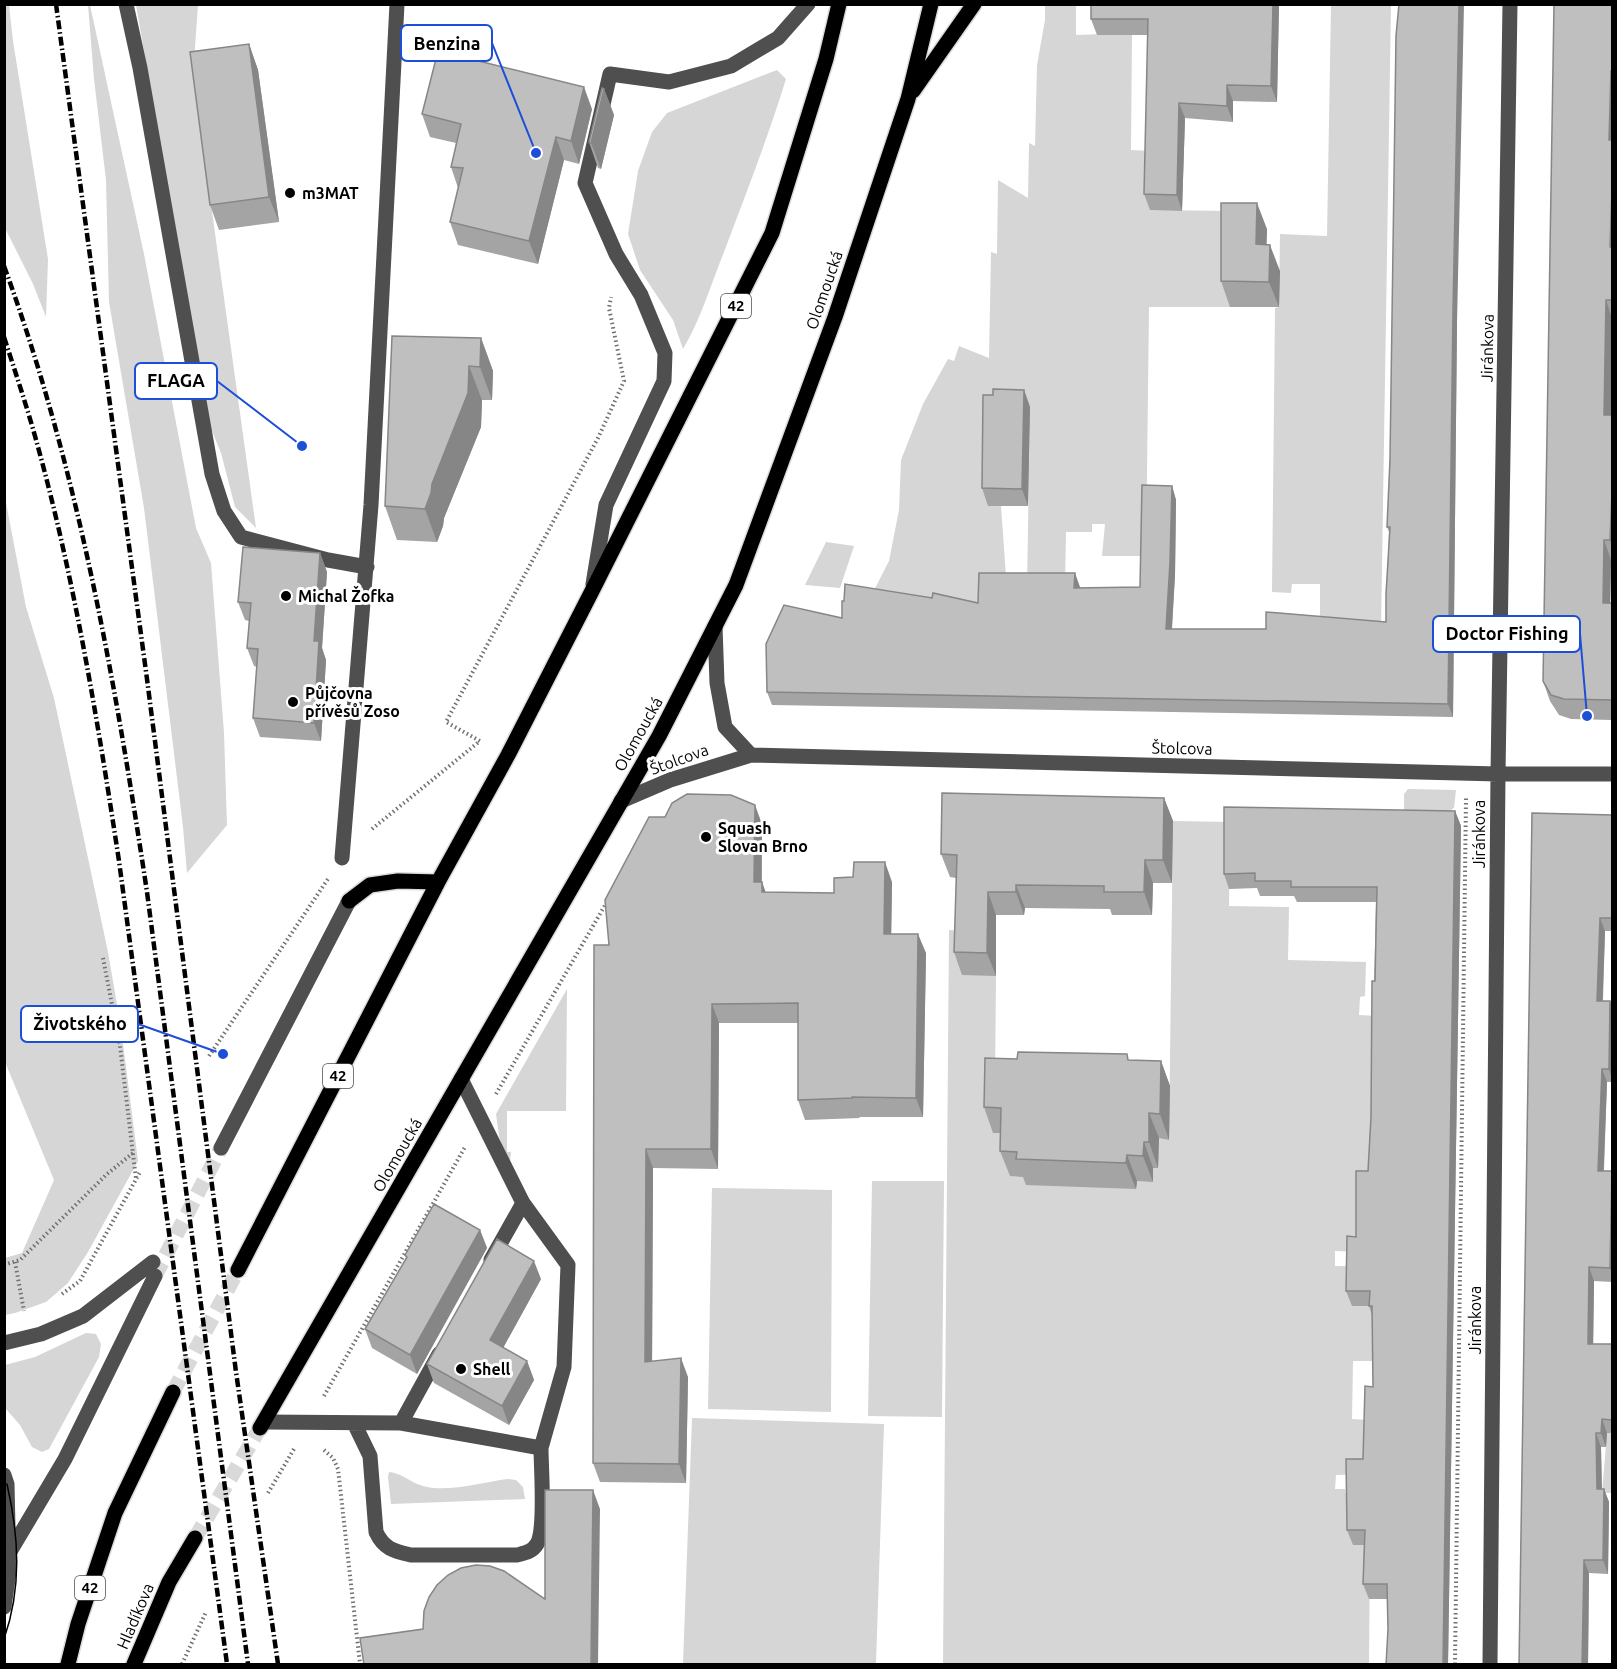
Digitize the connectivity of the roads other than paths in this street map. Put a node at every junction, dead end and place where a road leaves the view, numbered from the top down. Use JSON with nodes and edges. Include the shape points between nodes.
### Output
{"nodes":[{"id":1,"x":126,"y":4,"type":"edge"},
{"id":2,"x":397,"y":4,"type":"edge"},
{"id":3,"x":808,"y":4,"type":"edge"},
{"id":4,"x":839,"y":4,"type":"edge"},
{"id":5,"x":931,"y":4,"type":"edge"},
{"id":6,"x":974,"y":4,"type":"edge"},
{"id":7,"x":1510,"y":4,"type":"edge"},
{"id":8,"x":908,"y":99,"type":"junction"},
{"id":9,"x":367,"y":567,"type":"junction"},
{"id":10,"x":592,"y":591,"type":"junction"},
{"id":11,"x":715,"y":626,"type":"junction"},
{"id":12,"x":751,"y":755,"type":"junction"},
{"id":13,"x":1498,"y":774,"type":"junction"},
{"id":14,"x":1612,"y":774,"type":"edge"},
{"id":15,"x":621,"y":801,"type":"junction"},
{"id":16,"x":342,"y":858,"type":"road end"},
{"id":17,"x":438,"y":882,"type":"junction"},
{"id":18,"x":349,"y":901,"type":"joint"},
{"id":19,"x":462,"y":1079,"type":"junction"},
{"id":20,"x":221,"y":1148,"type":"tunnel mouth"},
{"id":21,"x":523,"y":1203,"type":"junction"},
{"id":22,"x":238,"y":1270,"type":"tunnel mouth"},
{"id":23,"x":484,"y":1273,"type":"edge"},
{"id":24,"x":4,"y":1343,"type":"edge"},
{"id":25,"x":445,"y":1343,"type":"edge"},
{"id":26,"x":173,"y":1392,"type":"tunnel mouth"},
{"id":27,"x":354,"y":1423,"type":"junction"},
{"id":28,"x":401,"y":1423,"type":"junction"},
{"id":29,"x":262,"y":1425,"type":"joint"},
{"id":30,"x":541,"y":1449,"type":"junction"},
{"id":31,"x":5,"y":1479,"type":"edge"},
{"id":32,"x":195,"y":1538,"type":"tunnel mouth"},
{"id":33,"x":7,"y":1551,"type":"edge"},
{"id":34,"x":4,"y":1607,"type":"edge"},
{"id":35,"x":68,"y":1665,"type":"edge"},
{"id":36,"x":134,"y":1665,"type":"edge"},
{"id":37,"x":1490,"y":1665,"type":"edge"}],
"edges":[{"from":1,"to":9,"type":"street","via":[[212,474],[224,511],[241,537]]},
{"from":2,"to":9,"type":"street"},
{"from":3,"to":10,"type":"street","via":[[778,38],[731,66],[669,82],[610,74],[585,183],[616,254],[641,295],[665,354],[664,381],[606,505]]},
{"from":4,"to":10,"type":"main road","number":"42","via":[[772,233]]},
{"from":5,"to":8,"type":"main road","name":"Olomoucká"},
{"from":6,"to":8,"type":"main road"},
{"from":7,"to":13,"type":"street","name":"Jiránkova"},
{"from":8,"to":11,"type":"main road","name":"Olomoucká","via":[[831,328],[736,585]]},
{"from":9,"to":16,"type":"street"},
{"from":10,"to":17,"type":"main road","number":"42"},
{"from":11,"to":12,"type":"street","name":"Štolcova","via":[[717,683],[725,727]]},
{"from":11,"to":15,"type":"main road","name":"Olomoucká"},
{"from":12,"to":13,"type":"street","name":"Štolcova"},
{"from":12,"to":15,"type":"street","name":"Štolcova","via":[[670,780]]},
{"from":13,"to":14,"type":"street","name":"Štolcova"},
{"from":13,"to":37,"type":"street","name":"Jiránkova"},
{"from":15,"to":19,"type":"main road","name":"Olomoucká"},
{"from":17,"to":18,"type":"main road","via":[[370,885]]},
{"from":17,"to":22,"type":"main road","number":"42"},
{"from":18,"to":20,"type":"street"},
{"from":19,"to":21,"type":"street"},
{"from":19,"to":29,"type":"main road","name":"Olomoucká"},
{"from":21,"to":23,"type":"street"},
{"from":21,"to":30,"type":"street","via":[[568,1265],[564,1367]]},
{"from":24,"to":33,"type":"street","via":[[41,1334],[83,1316],[154,1269],[65,1459]]},
{"from":25,"to":28,"type":"street"},
{"from":26,"to":35,"type":"main road","number":"42","via":[[115,1513]]},
{"from":27,"to":28,"type":"street"},
{"from":27,"to":29,"type":"street"},
{"from":27,"to":30,"type":"street","via":[[370,1456],[376,1532],[381,1543],[411,1555],[530,1552],[538,1543],[542,1528]]},
{"from":28,"to":30,"type":"street"},
{"from":31,"to":33,"type":"street"},
{"from":32,"to":36,"type":"main road","name":"Hladíkova","via":[[169,1582]]},
{"from":33,"to":34,"type":"street","via":[[9,1572]]}]}
